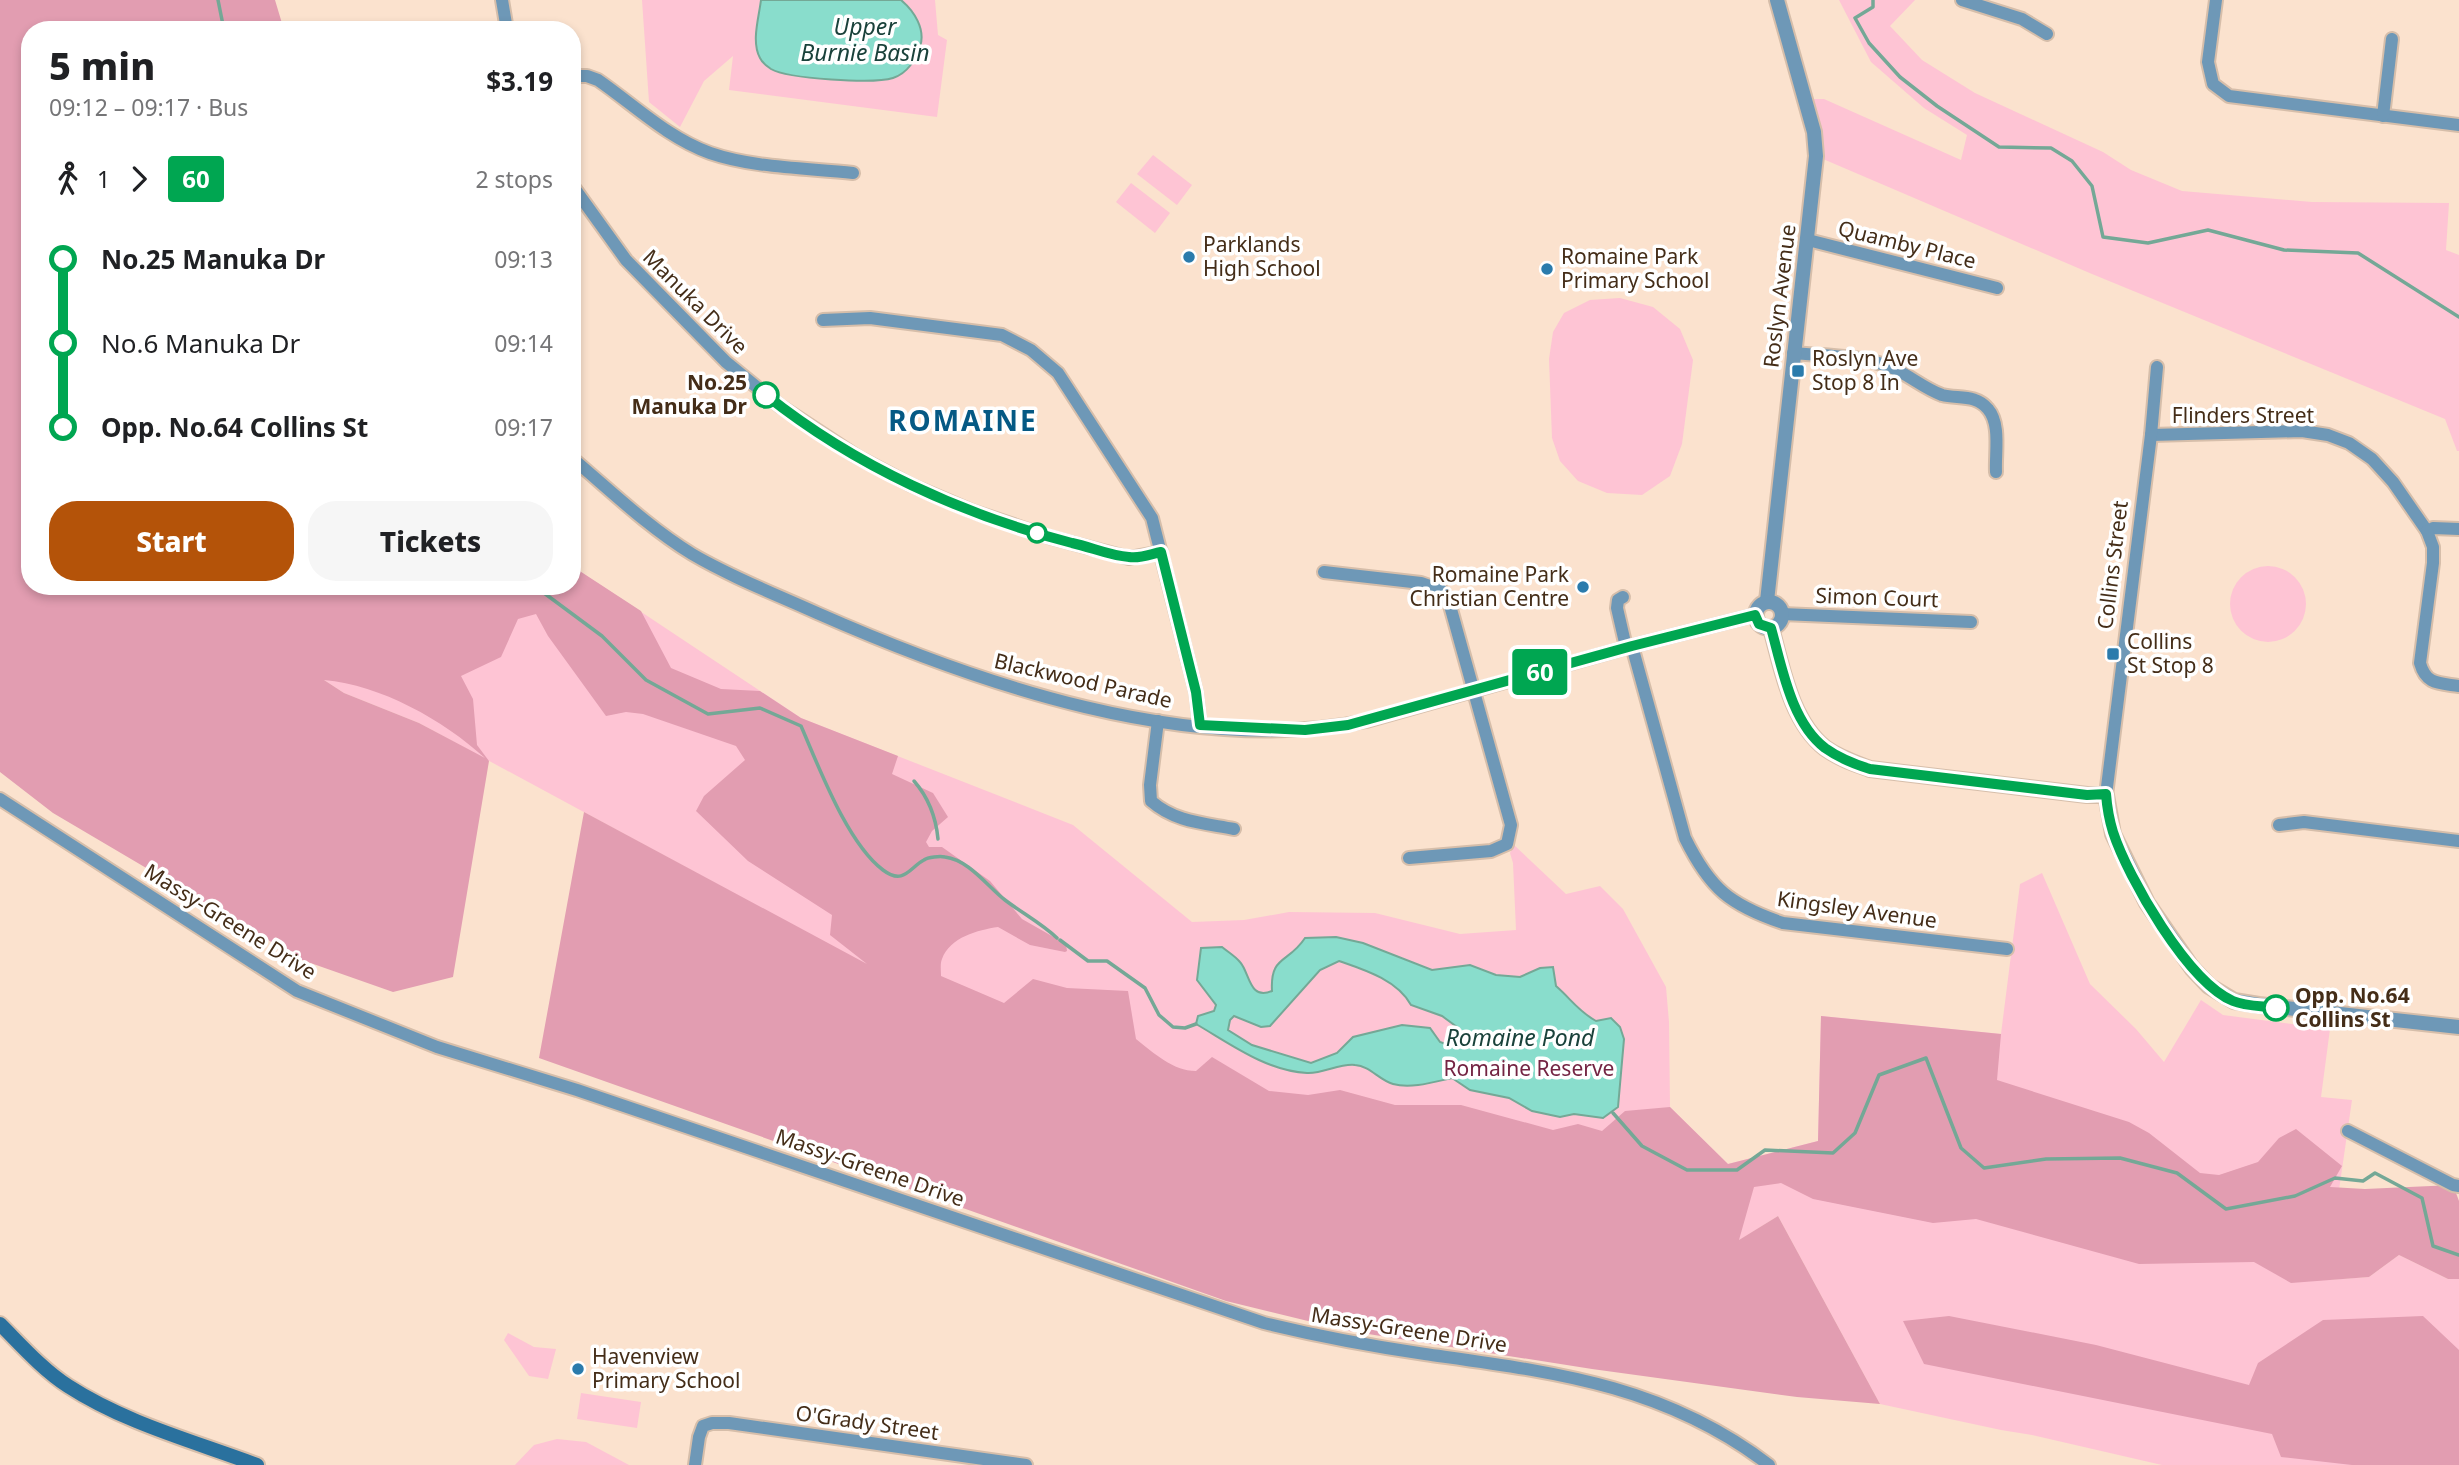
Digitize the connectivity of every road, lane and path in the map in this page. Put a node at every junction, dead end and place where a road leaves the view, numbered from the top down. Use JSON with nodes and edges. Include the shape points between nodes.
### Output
{"nodes":[{"id":1,"x":502,"y":0,"type":"edge"},
{"id":2,"x":1777,"y":0,"type":"edge"},
{"id":3,"x":1962,"y":0,"type":"edge"},
{"id":4,"x":2216,"y":0,"type":"edge"},
{"id":5,"x":506,"y":21,"type":"edge"},
{"id":6,"x":2047,"y":34,"type":"dead end"},
{"id":7,"x":2392,"y":39,"type":"dead end"},
{"id":8,"x":581,"y":76,"type":"edge"},
{"id":9,"x":2383,"y":116,"type":"junction"},
{"id":10,"x":2459,"y":125,"type":"edge"},
{"id":11,"x":853,"y":173,"type":"dead end"},
{"id":12,"x":581,"y":198,"type":"edge"},
{"id":13,"x":1808,"y":240,"type":"junction"},
{"id":14,"x":1997,"y":288,"type":"dead end"},
{"id":15,"x":822,"y":320,"type":"dead end"},
{"id":16,"x":1793,"y":353,"type":"junction"},
{"id":17,"x":2157,"y":368,"type":"dead end"},
{"id":18,"x":2151,"y":435,"type":"junction"},
{"id":19,"x":581,"y":466,"type":"edge"},
{"id":20,"x":1996,"y":472,"type":"dead end"},
{"id":21,"x":2459,"y":529,"type":"edge"},
{"id":22,"x":2427,"y":531,"type":"junction"},
{"id":23,"x":1161,"y":552,"type":"junction"},
{"id":24,"x":1324,"y":572,"type":"dead end"},
{"id":25,"x":1623,"y":597,"type":"dead end"},
{"id":26,"x":1767,"y":601,"type":"junction"},
{"id":27,"x":1782,"y":614,"type":"junction"},
{"id":28,"x":1755,"y":615,"type":"junction"},
{"id":29,"x":1971,"y":622,"type":"dead end"},
{"id":30,"x":1771,"y":628,"type":"junction"},
{"id":31,"x":1629,"y":646,"type":"junction"},
{"id":32,"x":2459,"y":686,"type":"edge"},
{"id":33,"x":1474,"y":691,"type":"junction"},
{"id":34,"x":1158,"y":721,"type":"junction"},
{"id":35,"x":1200,"y":725,"type":"junction"},
{"id":36,"x":2106,"y":794,"type":"junction"},
{"id":37,"x":0,"y":799,"type":"edge"},
{"id":38,"x":2279,"y":825,"type":"dead end"},
{"id":39,"x":1234,"y":828,"type":"dead end"},
{"id":40,"x":2459,"y":841,"type":"edge"},
{"id":41,"x":1409,"y":858,"type":"dead end"},
{"id":42,"x":2007,"y":948,"type":"dead end"},
{"id":43,"x":2459,"y":1027,"type":"edge"},
{"id":44,"x":2348,"y":1130,"type":"dead end"},
{"id":45,"x":2459,"y":1186,"type":"edge"},
{"id":46,"x":0,"y":1324,"type":"edge"},
{"id":47,"x":257,"y":1465,"type":"edge"},
{"id":48,"x":695,"y":1465,"type":"edge"},
{"id":49,"x":1026,"y":1465,"type":"edge"},
{"id":50,"x":1769,"y":1465,"type":"edge"}],
"edges":[{"from":1,"to":5,"type":"street"},
{"from":2,"to":13,"type":"street","name":"Roslyn Avenue","via":[[1814,132]]},
{"from":3,"to":6,"type":"street","via":[[2022,19]]},
{"from":4,"to":9,"type":"street","via":[[2208,62],[2213,84],[2229,96]]},
{"from":7,"to":9,"type":"street"},
{"from":8,"to":11,"type":"street","via":[[598,80],[663,128],[710,153]]},
{"from":9,"to":10,"type":"street"},
{"from":12,"to":23,"type":"street","name":"Manuka Drive","via":[[626,260],[726,362],[780,406],[856,456],[972,511],[1049,537],[1129,558]]},
{"from":13,"to":14,"type":"street","name":"Quamby Place"},
{"from":13,"to":16,"type":"street","name":"Roslyn Avenue"},
{"from":15,"to":23,"type":"street","via":[[920,323],[1002,335],[1031,350],[1058,373],[1131,483],[1152,518]]},
{"from":16,"to":20,"type":"street","via":[[1871,360],[1929,390],[1981,402],[1994,424]]},
{"from":16,"to":26,"type":"street","name":"Roslyn Avenue"},
{"from":17,"to":18,"type":"street","name":"Collins Street"},
{"from":18,"to":22,"type":"street","name":"Flinders Street","via":[[2302,431],[2328,435],[2372,459]]},
{"from":18,"to":36,"type":"street","name":"Collins Street"},
{"from":19,"to":34,"type":"street","name":"Blackwood Parade","via":[[660,533],[694,555],[806,608],[988,680]]},
{"from":21,"to":22,"type":"street"},
{"from":22,"to":32,"type":"street","via":[[2433,563],[2420,663],[2423,675],[2434,683]]},
{"from":23,"to":35,"type":"street"},
{"from":24,"to":33,"type":"street","via":[[1421,583],[1441,590],[1449,603]]},
{"from":25,"to":31,"type":"street","name":"Kingsley Avenue","via":[[1617,608]]},
{"from":26,"to":27,"type":"street","via":[[1775,603]]},
{"from":26,"to":28,"type":"street"},
{"from":27,"to":29,"type":"street","name":"Simon Court"},
{"from":27,"to":30,"type":"street","via":[[1778,625]]},
{"from":28,"to":30,"type":"street","via":[[1759,624]]},
{"from":28,"to":31,"type":"street","name":"Blackwood Parade"},
{"from":30,"to":36,"type":"street","via":[[1804,724],[1823,746],[1844,760],[1870,769]]},
{"from":31,"to":33,"type":"street","name":"Blackwood Parade"},
{"from":31,"to":42,"type":"street","name":"Kingsley Avenue","via":[[1685,838],[1698,865],[1717,888],[1751,912],[1783,923]]},
{"from":33,"to":35,"type":"street","name":"Blackwood Parade","via":[[1329,728]]},
{"from":33,"to":41,"type":"street","via":[[1511,825],[1507,844],[1491,851]]},
{"from":34,"to":35,"type":"street","name":"Blackwood Parade"},
{"from":34,"to":39,"type":"street","via":[[1151,801],[1185,820]]},
{"from":36,"to":43,"type":"street","name":"Collins Street","via":[[2113,834],[2147,903],[2209,986],[2234,1001]]},
{"from":37,"to":50,"type":"street","name":"Massy-Greene Drive","via":[[296,990],[437,1047],[1264,1323],[1338,1340],[1588,1380],[1647,1397],[1723,1434]]},
{"from":38,"to":40,"type":"street","via":[[2304,822]]},
{"from":44,"to":45,"type":"street"},
{"from":46,"to":47,"type":"main road","via":[[44,1367],[85,1396],[119,1414]]},
{"from":48,"to":49,"type":"street","name":"O'Grady Street","via":[[698,1437],[704,1426],[712,1423]]}]}
